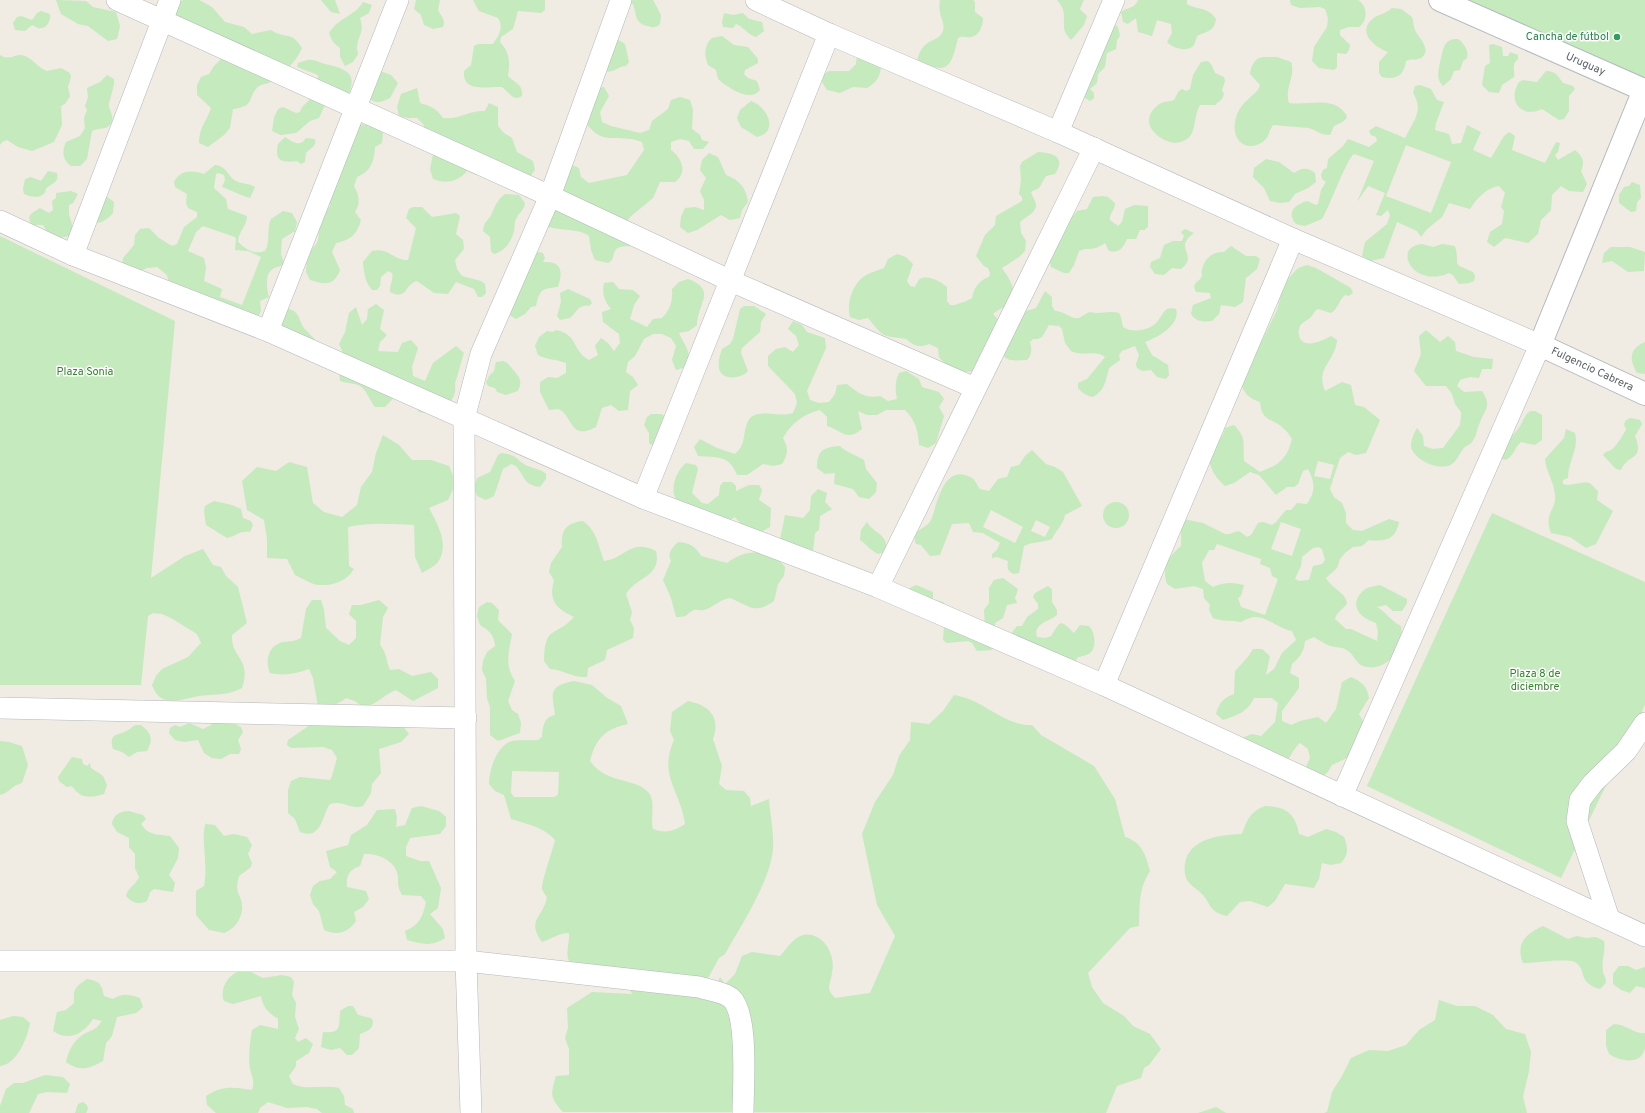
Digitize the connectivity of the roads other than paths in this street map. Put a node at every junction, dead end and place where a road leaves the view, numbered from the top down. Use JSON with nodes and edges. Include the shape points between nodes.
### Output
{"nodes":[{"id":1,"x":117,"y":0,"type":"edge"},
{"id":2,"x":170,"y":0,"type":"edge"},
{"id":3,"x":398,"y":0,"type":"edge"},
{"id":4,"x":621,"y":0,"type":"edge"},
{"id":5,"x":756,"y":0,"type":"edge"},
{"id":6,"x":1114,"y":0,"type":"edge"},
{"id":7,"x":1440,"y":0,"type":"edge"},
{"id":8,"x":162,"y":21,"type":"junction"},
{"id":9,"x":829,"y":34,"type":"junction"},
{"id":10,"x":1644,"y":89,"type":"edge"},
{"id":11,"x":355,"y":108,"type":"junction"},
{"id":12,"x":1058,"y":132,"type":"junction"},
{"id":13,"x":1094,"y":148,"type":"junction"},
{"id":14,"x":550,"y":196,"type":"junction"},
{"id":15,"x":0,"y":221,"type":"edge"},
{"id":16,"x":1293,"y":239,"type":"junction"},
{"id":17,"x":73,"y":256,"type":"junction"},
{"id":18,"x":731,"y":281,"type":"junction"},
{"id":19,"x":268,"y":331,"type":"junction"},
{"id":20,"x":1540,"y":345,"type":"junction"},
{"id":21,"x":975,"y":388,"type":"junction"},
{"id":22,"x":1645,"y":394,"type":"edge"},
{"id":23,"x":464,"y":419,"type":"junction"},
{"id":24,"x":644,"y":498,"type":"junction"},
{"id":25,"x":878,"y":587,"type":"junction"},
{"id":26,"x":1104,"y":685,"type":"junction"},
{"id":27,"x":0,"y":708,"type":"edge"},
{"id":28,"x":466,"y":718,"type":"junction"},
{"id":29,"x":1645,"y":723,"type":"edge"},
{"id":30,"x":1342,"y":796,"type":"junction"},
{"id":31,"x":1609,"y":919,"type":"junction"},
{"id":32,"x":1645,"y":936,"type":"edge"},
{"id":33,"x":0,"y":961,"type":"edge"},
{"id":34,"x":466,"y":961,"type":"junction"},
{"id":35,"x":471,"y":1113,"type":"edge"},
{"id":36,"x":743,"y":1113,"type":"edge"}],
"edges":[{"from":1,"to":8,"type":"street"},
{"from":2,"to":8,"type":"street"},
{"from":3,"to":11,"type":"street"},
{"from":4,"to":14,"type":"street"},
{"from":5,"to":9,"type":"street"},
{"from":6,"to":12,"type":"street"},
{"from":7,"to":10,"type":"main road","name":"Uruguay"},
{"from":8,"to":11,"type":"street"},
{"from":8,"to":17,"type":"street"},
{"from":9,"to":12,"type":"street"},
{"from":9,"to":18,"type":"street"},
{"from":10,"to":20,"type":"main road"},
{"from":11,"to":14,"type":"street"},
{"from":11,"to":19,"type":"street"},
{"from":12,"to":13,"type":"street"},
{"from":13,"to":16,"type":"street"},
{"from":13,"to":21,"type":"street"},
{"from":14,"to":18,"type":"street"},
{"from":14,"to":23,"type":"street","via":[[481,354]]},
{"from":15,"to":17,"type":"street"},
{"from":16,"to":20,"type":"street"},
{"from":16,"to":26,"type":"street"},
{"from":17,"to":19,"type":"street"},
{"from":18,"to":21,"type":"street"},
{"from":18,"to":24,"type":"street"},
{"from":19,"to":23,"type":"street"},
{"from":20,"to":22,"type":"main road","name":"Fulgencio Cabrera"},
{"from":20,"to":30,"type":"street"},
{"from":21,"to":25,"type":"street"},
{"from":23,"to":24,"type":"street"},
{"from":23,"to":28,"type":"street"},
{"from":24,"to":25,"type":"street"},
{"from":25,"to":26,"type":"street"},
{"from":26,"to":30,"type":"street"},
{"from":27,"to":28,"type":"street"},
{"from":28,"to":34,"type":"street"},
{"from":29,"to":31,"type":"street","via":[[1626,751],[1593,783],[1580,800],[1577,821]]},
{"from":30,"to":31,"type":"street"},
{"from":31,"to":32,"type":"street"},
{"from":33,"to":34,"type":"street"},
{"from":34,"to":35,"type":"street"},
{"from":34,"to":36,"type":"street","via":[[699,988],[730,997],[736,1004],[743,1036]]}]}
